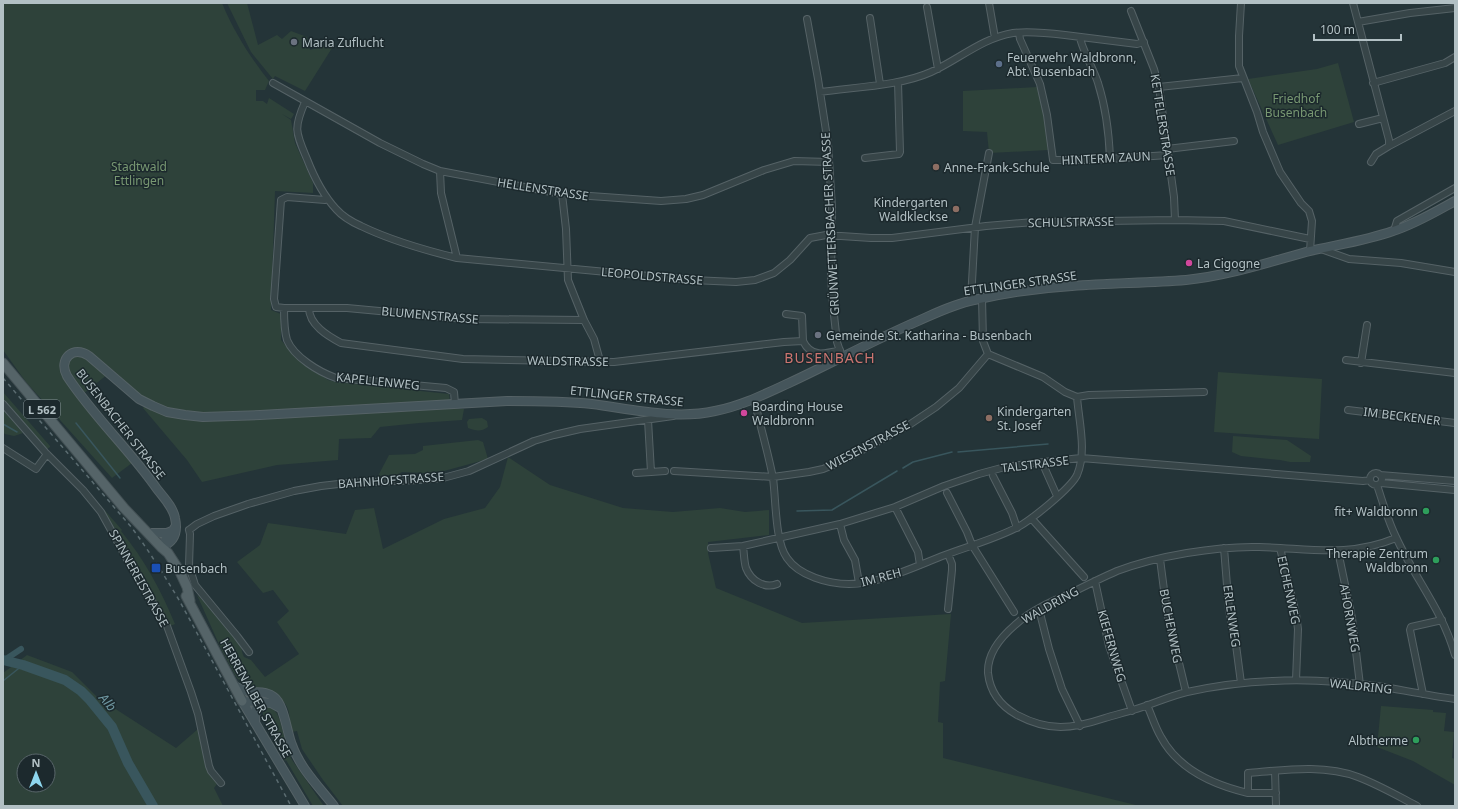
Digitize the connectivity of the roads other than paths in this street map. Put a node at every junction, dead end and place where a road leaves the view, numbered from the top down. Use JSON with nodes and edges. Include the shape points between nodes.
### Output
{"nodes":[{"id":1,"x":989,"y":3,"type":"edge"},
{"id":2,"x":1241,"y":3,"type":"edge"},
{"id":3,"x":1353,"y":3,"type":"edge"},
{"id":4,"x":927,"y":7,"type":"dead end"},
{"id":5,"x":1455,"y":8,"type":"edge"},
{"id":6,"x":1132,"y":11,"type":"dead end"},
{"id":7,"x":870,"y":18,"type":"dead end"},
{"id":8,"x":807,"y":19,"type":"dead end"},
{"id":9,"x":1358,"y":22,"type":"junction"},
{"id":10,"x":1019,"y":33,"type":"junction"},
{"id":11,"x":1080,"y":37,"type":"junction"},
{"id":12,"x":995,"y":38,"type":"junction"},
{"id":13,"x":1144,"y":42,"type":"junction"},
{"id":14,"x":1455,"y":57,"type":"edge"},
{"id":15,"x":938,"y":69,"type":"junction"},
{"id":16,"x":1243,"y":78,"type":"junction"},
{"id":17,"x":898,"y":82,"type":"junction"},
{"id":18,"x":272,"y":83,"type":"dead end"},
{"id":19,"x":1373,"y":83,"type":"junction"},
{"id":20,"x":880,"y":84,"type":"junction"},
{"id":21,"x":1159,"y":87,"type":"junction"},
{"id":22,"x":820,"y":92,"type":"junction"},
{"id":23,"x":305,"y":102,"type":"junction"},
{"id":24,"x":1455,"y":111,"type":"edge"},
{"id":25,"x":1383,"y":118,"type":"junction"},
{"id":26,"x":1359,"y":124,"type":"dead end"},
{"id":27,"x":1234,"y":141,"type":"dead end"},
{"id":28,"x":1389,"y":146,"type":"junction"},
{"id":29,"x":1168,"y":152,"type":"junction"},
{"id":30,"x":988,"y":153,"type":"dead end"},
{"id":31,"x":865,"y":158,"type":"dead end"},
{"id":32,"x":1110,"y":159,"type":"junction"},
{"id":33,"x":829,"y":162,"type":"junction"},
{"id":34,"x":1371,"y":162,"type":"dead end"},
{"id":35,"x":440,"y":171,"type":"junction"},
{"id":36,"x":1455,"y":188,"type":"edge"},
{"id":37,"x":562,"y":194,"type":"junction"},
{"id":38,"x":328,"y":198,"type":"junction"},
{"id":39,"x":1455,"y":201,"type":"edge"},
{"id":40,"x":1175,"y":220,"type":"junction"},
{"id":41,"x":975,"y":227,"type":"junction"},
{"id":42,"x":1394,"y":231,"type":"junction"},
{"id":43,"x":831,"y":235,"type":"junction"},
{"id":44,"x":1310,"y":239,"type":"junction"},
{"id":45,"x":1321,"y":249,"type":"junction"},
{"id":46,"x":1310,"y":251,"type":"junction"},
{"id":47,"x":457,"y":258,"type":"junction"},
{"id":48,"x":568,"y":270,"type":"junction"},
{"id":49,"x":1455,"y":272,"type":"edge"},
{"id":50,"x":982,"y":298,"type":"junction"},
{"id":51,"x":971,"y":300,"type":"junction"},
{"id":52,"x":284,"y":308,"type":"junction"},
{"id":53,"x":309,"y":308,"type":"junction"},
{"id":54,"x":786,"y":314,"type":"dead end"},
{"id":55,"x":584,"y":320,"type":"junction"},
{"id":56,"x":1367,"y":325,"type":"dead end"},
{"id":57,"x":803,"y":341,"type":"junction"},
{"id":58,"x":841,"y":354,"type":"junction"},
{"id":59,"x":988,"y":354,"type":"junction"},
{"id":60,"x":1346,"y":360,"type":"dead end"},
{"id":61,"x":600,"y":361,"type":"junction"},
{"id":62,"x":3,"y":363,"type":"edge"},
{"id":63,"x":1361,"y":363,"type":"junction"},
{"id":64,"x":1455,"y":373,"type":"edge"},
{"id":65,"x":1204,"y":392,"type":"dead end"},
{"id":66,"x":1078,"y":397,"type":"junction"},
{"id":67,"x":754,"y":399,"type":"junction"},
{"id":68,"x":3,"y":404,"type":"edge"},
{"id":69,"x":455,"y":404,"type":"junction"},
{"id":70,"x":1348,"y":410,"type":"dead end"},
{"id":71,"x":678,"y":414,"type":"junction"},
{"id":72,"x":260,"y":416,"type":"joint"},
{"id":73,"x":648,"y":420,"type":"junction"},
{"id":74,"x":1455,"y":423,"type":"edge"},
{"id":75,"x":3,"y":448,"type":"edge"},
{"id":76,"x":47,"y":454,"type":"junction"},
{"id":77,"x":1082,"y":458,"type":"junction"},
{"id":78,"x":1045,"y":469,"type":"dead end"},
{"id":79,"x":674,"y":470,"type":"dead end"},
{"id":80,"x":665,"y":471,"type":"dead end"},
{"id":81,"x":651,"y":472,"type":"junction"},
{"id":82,"x":636,"y":473,"type":"dead end"},
{"id":83,"x":1380,"y":475,"type":"junction"},
{"id":84,"x":993,"y":476,"type":"dead end"},
{"id":85,"x":772,"y":477,"type":"junction"},
{"id":86,"x":1370,"y":480,"type":"junction"},
{"id":87,"x":1455,"y":481,"type":"edge"},
{"id":88,"x":1379,"y":484,"type":"junction"},
{"id":89,"x":1455,"y":490,"type":"edge"},
{"id":90,"x":947,"y":493,"type":"dead end"},
{"id":91,"x":1057,"y":496,"type":"junction"},
{"id":92,"x":895,"y":507,"type":"junction"},
{"id":93,"x":1032,"y":519,"type":"junction"},
{"id":94,"x":840,"y":524,"type":"junction"},
{"id":95,"x":174,"y":528,"type":"junction"},
{"id":96,"x":1017,"y":528,"type":"junction"},
{"id":97,"x":189,"y":530,"type":"junction"},
{"id":98,"x":148,"y":533,"type":"junction"},
{"id":99,"x":779,"y":538,"type":"junction"},
{"id":100,"x":1396,"y":538,"type":"junction"},
{"id":101,"x":972,"y":545,"type":"junction"},
{"id":102,"x":744,"y":546,"type":"junction"},
{"id":103,"x":161,"y":547,"type":"junction"},
{"id":104,"x":711,"y":548,"type":"dead end"},
{"id":105,"x":1224,"y":548,"type":"junction"},
{"id":106,"x":1280,"y":548,"type":"junction"},
{"id":107,"x":1338,"y":551,"type":"junction"},
{"id":108,"x":948,"y":554,"type":"junction"},
{"id":109,"x":1160,"y":560,"type":"junction"},
{"id":110,"x":920,"y":565,"type":"junction"},
{"id":111,"x":1084,"y":577,"type":"dead end"},
{"id":112,"x":1095,"y":581,"type":"junction"},
{"id":113,"x":859,"y":583,"type":"junction"},
{"id":114,"x":777,"y":584,"type":"dead end"},
{"id":115,"x":948,"y":609,"type":"dead end"},
{"id":116,"x":1039,"y":609,"type":"junction"},
{"id":117,"x":1014,"y":612,"type":"dead end"},
{"id":118,"x":1442,"y":620,"type":"junction"},
{"id":119,"x":249,"y":652,"type":"dead end"},
{"id":120,"x":1455,"y":655,"type":"edge"},
{"id":121,"x":1296,"y":680,"type":"junction"},
{"id":122,"x":1241,"y":683,"type":"junction"},
{"id":123,"x":233,"y":685,"type":"junction"},
{"id":124,"x":1360,"y":685,"type":"junction"},
{"id":125,"x":251,"y":692,"type":"junction"},
{"id":126,"x":1186,"y":692,"type":"junction"},
{"id":127,"x":1423,"y":694,"type":"junction"},
{"id":128,"x":1455,"y":699,"type":"edge"},
{"id":129,"x":242,"y":701,"type":"junction"},
{"id":130,"x":262,"y":702,"type":"junction"},
{"id":131,"x":1147,"y":705,"type":"junction"},
{"id":132,"x":280,"y":708,"type":"junction"},
{"id":133,"x":1132,"y":711,"type":"junction"},
{"id":134,"x":255,"y":724,"type":"junction"},
{"id":135,"x":1080,"y":726,"type":"junction"},
{"id":136,"x":1275,"y":771,"type":"junction"},
{"id":137,"x":221,"y":783,"type":"dead end"},
{"id":138,"x":1248,"y":792,"type":"junction"},
{"id":139,"x":1276,"y":793,"type":"junction"},
{"id":140,"x":305,"y":806,"type":"edge"},
{"id":141,"x":334,"y":806,"type":"edge"},
{"id":142,"x":1276,"y":806,"type":"edge"},
{"id":143,"x":1417,"y":806,"type":"edge"}],
"edges":[{"from":1,"to":12,"type":"street"},
{"from":2,"to":16,"type":"street","via":[[1239,66]]},
{"from":3,"to":9,"type":"street"},
{"from":4,"to":15,"type":"street"},
{"from":5,"to":9,"type":"street"},
{"from":6,"to":13,"type":"street","name":"KETTELERSTRASSE"},
{"from":7,"to":20,"type":"street"},
{"from":8,"to":22,"type":"street","name":"GRÜNWETTERSBACHER STRASSE"},
{"from":9,"to":19,"type":"street"},
{"from":10,"to":11,"type":"street"},
{"from":10,"to":12,"type":"street"},
{"from":10,"to":32,"type":"street","name":"HINTERM ZAUN","via":[[1040,84],[1053,160]]},
{"from":11,"to":13,"type":"street","via":[[1137,44]]},
{"from":11,"to":32,"type":"street","via":[[1102,98]]},
{"from":12,"to":15,"type":"street"},
{"from":13,"to":21,"type":"street","name":"KETTELERSTRASSE"},
{"from":14,"to":19,"type":"street","via":[[1445,63]]},
{"from":15,"to":17,"type":"street"},
{"from":16,"to":21,"type":"street"},
{"from":16,"to":44,"type":"street","via":[[1280,172],[1309,211],[1312,221]]},
{"from":17,"to":20,"type":"street"},
{"from":17,"to":31,"type":"street","via":[[900,152]]},
{"from":18,"to":23,"type":"street","name":"HELLENSTRASSE"},
{"from":19,"to":25,"type":"street"},
{"from":20,"to":22,"type":"street"},
{"from":21,"to":29,"type":"street","name":"KETTELERSTRASSE"},
{"from":22,"to":33,"type":"street","name":"GRÜNWETTERSBACHER STRASSE"},
{"from":23,"to":35,"type":"street","name":"HELLENSTRASSE"},
{"from":23,"to":38,"type":"street","name":"LEOPOLDSTRASSE","via":[[296,130],[316,181]]},
{"from":24,"to":28,"type":"street"},
{"from":25,"to":26,"type":"street"},
{"from":25,"to":28,"type":"street"},
{"from":27,"to":29,"type":"street","name":"HINTERM ZAUN"},
{"from":28,"to":34,"type":"street","via":[[1376,154]]},
{"from":29,"to":32,"type":"street","name":"HINTERM ZAUN"},
{"from":29,"to":40,"type":"street","name":"KETTELERSTRASSE"},
{"from":30,"to":41,"type":"street"},
{"from":33,"to":37,"type":"street","name":"HELLENSTRASSE","via":[[794,160],[709,193],[686,199],[661,201]]},
{"from":33,"to":43,"type":"street","name":"GRÜNWETTERSBACHER STRASSE"},
{"from":35,"to":37,"type":"street","name":"HELLENSTRASSE"},
{"from":35,"to":47,"type":"street","via":[[441,193]]},
{"from":36,"to":42,"type":"street","via":[[1397,221]]},
{"from":37,"to":48,"type":"street"},
{"from":38,"to":47,"type":"street","name":"LEOPOLDSTRASSE","via":[[335,209],[344,216],[374,232]]},
{"from":38,"to":52,"type":"street","name":"BLUMENSTRASSE","via":[[281,200],[274,299],[276,307]]},
{"from":39,"to":42,"type":"main road","name":"ETTLINGER STRASSE"},
{"from":40,"to":41,"type":"street","name":"SCHULSTRASSE","via":[[1034,222]]},
{"from":40,"to":44,"type":"street","name":"SCHULSTRASSE","via":[[1224,221]]},
{"from":41,"to":43,"type":"street","name":"SCHULSTRASSE","via":[[892,238]]},
{"from":41,"to":51,"type":"street"},
{"from":42,"to":45,"type":"main road","name":"ETTLINGER STRASSE"},
{"from":43,"to":48,"type":"street","name":"LEOPOLDSTRASSE","via":[[810,238],[782,268],[755,280],[692,280]]},
{"from":43,"to":58,"type":"street","name":"GRÜNWETTERSBACHER STRASSE","via":[[833,306]]},
{"from":44,"to":46,"type":"street"},
{"from":45,"to":46,"type":"main road","name":"ETTLINGER STRASSE"},
{"from":45,"to":49,"type":"street","via":[[1349,259],[1401,263]]},
{"from":46,"to":50,"type":"main road","name":"ETTLINGER STRASSE","via":[[1234,272],[1199,278],[1071,286]]},
{"from":47,"to":48,"type":"street","name":"LEOPOLDSTRASSE"},
{"from":48,"to":55,"type":"street","via":[[568,280]]},
{"from":50,"to":51,"type":"main road","name":"ETTLINGER STRASSE"},
{"from":50,"to":59,"type":"street","via":[[984,341]]},
{"from":51,"to":58,"type":"main road","name":"ETTLINGER STRASSE"},
{"from":52,"to":53,"type":"street","name":"BLUMENSTRASSE"},
{"from":52,"to":69,"type":"street","name":"KAPELLENWEG","via":[[285,332],[291,348],[324,374],[336,378],[446,388],[454,392]]},
{"from":53,"to":55,"type":"street","name":"BLUMENSTRASSE","via":[[348,308],[464,320]]},
{"from":53,"to":61,"type":"street","name":"WALDSTRASSE","via":[[309,314],[315,324],[341,343],[463,359]]},
{"from":54,"to":57,"type":"street","via":[[802,316]]},
{"from":55,"to":61,"type":"street","via":[[594,339]]},
{"from":56,"to":63,"type":"street"},
{"from":57,"to":58,"type":"street","via":[[806,347],[815,353]]},
{"from":57,"to":61,"type":"street","name":"WALDSTRASSE","via":[[614,362]]},
{"from":58,"to":67,"type":"main road","name":"ETTLINGER STRASSE"},
{"from":59,"to":66,"type":"street","via":[[1043,377],[1065,392]]},
{"from":59,"to":85,"type":"street","name":"WIESENSTRASSE","via":[[959,388],[909,424],[823,469]]},
{"from":60,"to":63,"type":"street"},
{"from":62,"to":98,"type":"main road","number":"L 562"},
{"from":63,"to":64,"type":"street"},
{"from":65,"to":66,"type":"street"},
{"from":66,"to":77,"type":"street"},
{"from":67,"to":71,"type":"main road","name":"ETTLINGER STRASSE","via":[[714,412]]},
{"from":67,"to":85,"type":"street","name":"IM REH"},
{"from":68,"to":76,"type":"street","name":"SPINNEREISTRASSE"},
{"from":69,"to":71,"type":"main road","name":"ETTLINGER STRASSE","via":[[548,400]]},
{"from":69,"to":72,"type":"main road","name":"ETTLINGER STRASSE"},
{"from":70,"to":74,"type":"street","name":"IM BECKENER"},
{"from":71,"to":73,"type":"street","name":"BAHNHOFSTRASSE"},
{"from":72,"to":95,"type":"main road","name":"BUSENBACHER STRASSE","via":[[203,416],[167,412],[139,399],[85,353],[77,351],[68,356],[64,368],[67,376],[146,473],[172,510]]},
{"from":73,"to":81,"type":"street"},
{"from":73,"to":97,"type":"street","name":"BAHNHOFSTRASSE","via":[[580,429],[534,441],[479,467],[443,478],[347,483],[294,491],[214,516]]},
{"from":75,"to":76,"type":"street","via":[[36,469]]},
{"from":76,"to":137,"type":"street","name":"SPINNEREISTRASSE","via":[[101,512],[167,626],[193,699],[209,766]]},
{"from":77,"to":86,"type":"street","name":"TALSTRASSE"},
{"from":77,"to":91,"type":"street","name":"IM REH","via":[[1072,483]]},
{"from":77,"to":92,"type":"street","name":"TALSTRASSE","via":[[991,471],[944,486]]},
{"from":78,"to":91,"type":"street"},
{"from":79,"to":85,"type":"street","name":"WIESENSTRASSE"},
{"from":80,"to":81,"type":"street"},
{"from":81,"to":82,"type":"street"},
{"from":83,"to":86,"type":"street","name":"TALSTRASSE","via":[[1373,475]]},
{"from":83,"to":87,"type":"street"},
{"from":83,"to":88,"type":"street","via":[[1382,480]]},
{"from":84,"to":96,"type":"street"},
{"from":85,"to":99,"type":"street","name":"IM REH"},
{"from":86,"to":88,"type":"street","via":[[1372,484]]},
{"from":88,"to":89,"type":"street"},
{"from":88,"to":100,"type":"street"},
{"from":90,"to":101,"type":"street"},
{"from":91,"to":93,"type":"street","name":"IM REH"},
{"from":92,"to":94,"type":"street","name":"TALSTRASSE"},
{"from":92,"to":110,"type":"street","via":[[918,552]]},
{"from":93,"to":96,"type":"street","name":"IM REH"},
{"from":93,"to":111,"type":"street"},
{"from":94,"to":99,"type":"street","name":"TALSTRASSE"},
{"from":94,"to":113,"type":"street","via":[[844,540],[855,560]]},
{"from":95,"to":97,"type":"street"},
{"from":95,"to":98,"type":"main road","via":[[167,533]]},
{"from":95,"to":103,"type":"main road"},
{"from":96,"to":101,"type":"street","name":"IM REH"},
{"from":97,"to":119,"type":"street","via":[[190,570],[195,585]]},
{"from":98,"to":103,"type":"main road","number":"L 562"},
{"from":99,"to":102,"type":"street","name":"TALSTRASSE"},
{"from":99,"to":113,"type":"street","name":"IM REH","via":[[786,558],[802,571],[834,582]]},
{"from":100,"to":107,"type":"street","name":"WALDRING","via":[[1358,549]]},
{"from":100,"to":118,"type":"street"},
{"from":101,"to":108,"type":"street","name":"IM REH"},
{"from":101,"to":117,"type":"street"},
{"from":102,"to":104,"type":"street","name":"TALSTRASSE"},
{"from":102,"to":114,"type":"street","via":[[749,574],[762,585]]},
{"from":103,"to":123,"type":"main road","name":"HERRENALBER STRASSE","number":"L 562","via":[[168,552],[179,570],[190,601]]},
{"from":105,"to":106,"type":"street","name":"WALDRING"},
{"from":105,"to":109,"type":"street","name":"WALDRING"},
{"from":105,"to":122,"type":"street","name":"ERLENWEG","via":[[1229,610]]},
{"from":106,"to":107,"type":"street","name":"WALDRING"},
{"from":106,"to":121,"type":"street","name":"EICHENWEG","via":[[1298,629]]},
{"from":107,"to":124,"type":"street","name":"AHORNWEG","via":[[1352,618]]},
{"from":108,"to":110,"type":"street","name":"IM REH"},
{"from":108,"to":115,"type":"street","via":[[952,564]]},
{"from":109,"to":112,"type":"street","name":"WALDRING","via":[[1119,571]]},
{"from":109,"to":126,"type":"street","name":"BUCHENWEG","via":[[1166,613]]},
{"from":110,"to":113,"type":"street","name":"IM REH"},
{"from":112,"to":116,"type":"street","name":"WALDRING"},
{"from":112,"to":133,"type":"street","name":"KIEFERNWEG","via":[[1109,646]]},
{"from":116,"to":135,"type":"street","via":[[1062,689]]},
{"from":116,"to":135,"type":"street","name":"WALDRING","via":[[1020,620],[1002,636],[993,651],[988,670],[993,691],[1011,712],[1036,724],[1057,727]]},
{"from":118,"to":120,"type":"street"},
{"from":118,"to":127,"type":"street","via":[[1411,627],[1410,630]]},
{"from":121,"to":122,"type":"street","name":"WALDRING"},
{"from":121,"to":124,"type":"street","name":"WALDRING"},
{"from":122,"to":126,"type":"street","name":"WALDRING"},
{"from":123,"to":125,"type":"main road"},
{"from":123,"to":129,"type":"main road","name":"HERRENALBER STRASSE","number":"L 562"},
{"from":124,"to":127,"type":"street","name":"WALDRING"},
{"from":125,"to":129,"type":"main road"},
{"from":125,"to":132,"type":"main road","via":[[273,696]]},
{"from":126,"to":131,"type":"street","name":"WALDRING"},
{"from":127,"to":128,"type":"street","name":"WALDRING"},
{"from":129,"to":130,"type":"main road"},
{"from":129,"to":134,"type":"main road","name":"HERRENALBER STRASSE"},
{"from":130,"to":132,"type":"main road"},
{"from":130,"to":134,"type":"main road","via":[[256,709]]},
{"from":131,"to":133,"type":"street","name":"WALDRING"},
{"from":131,"to":138,"type":"street","via":[[1161,737],[1188,768],[1216,784]]},
{"from":132,"to":141,"type":"main road","via":[[295,754]]},
{"from":133,"to":135,"type":"street","name":"WALDRING"},
{"from":134,"to":140,"type":"main road","name":"HERRENALBER STRASSE"},
{"from":136,"to":138,"type":"street","via":[[1248,773]]},
{"from":136,"to":139,"type":"street"},
{"from":136,"to":143,"type":"street","via":[[1316,769],[1343,773],[1358,777]]},
{"from":138,"to":139,"type":"street"},
{"from":139,"to":142,"type":"street"}]}
